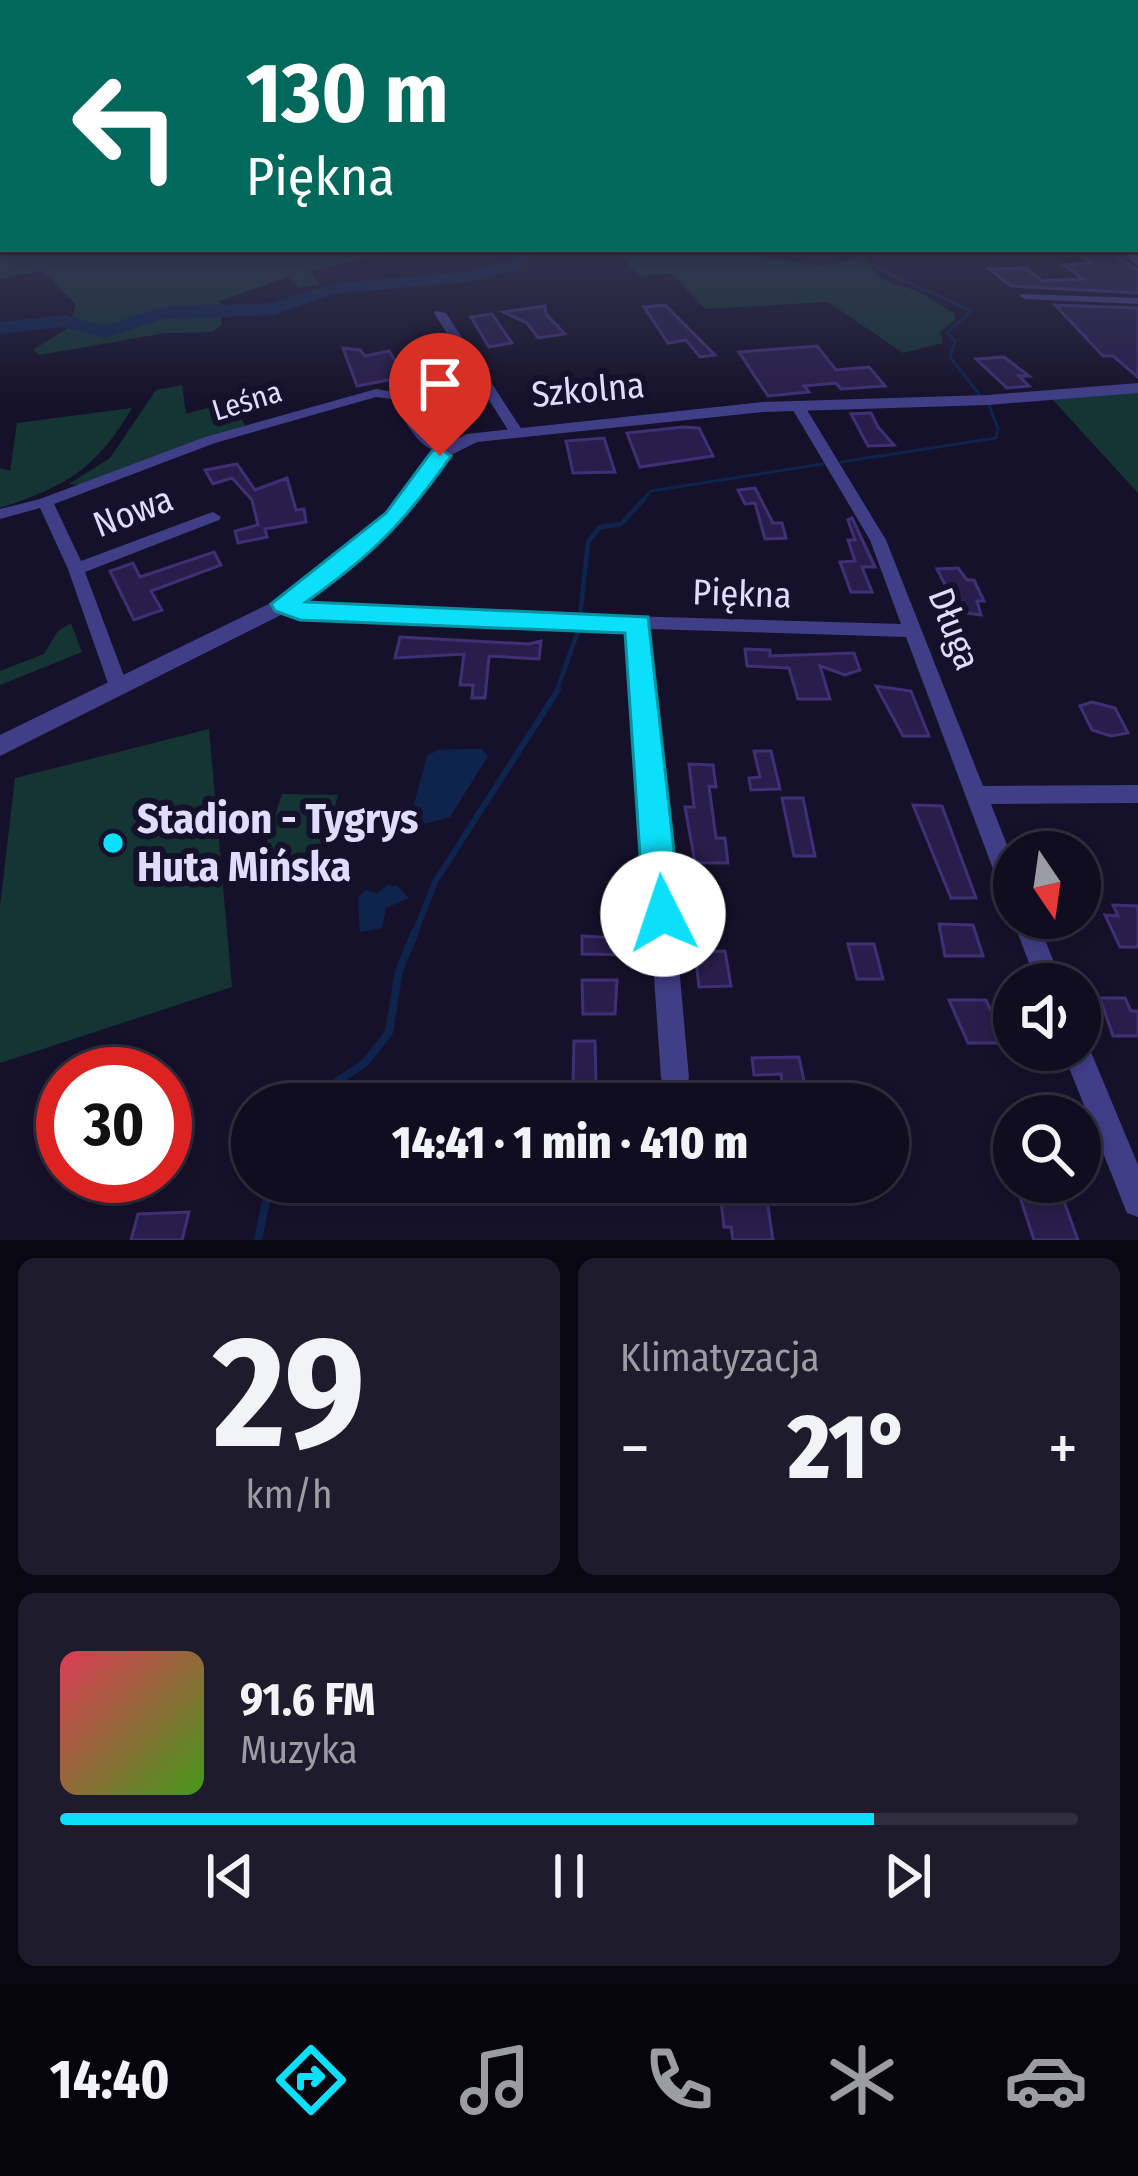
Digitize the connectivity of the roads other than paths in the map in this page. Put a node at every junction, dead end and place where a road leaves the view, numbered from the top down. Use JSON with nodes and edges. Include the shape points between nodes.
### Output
{"nodes":[{"id":1,"x":1025,"y":296,"type":"dead end"},
{"id":2,"x":1138,"y":301,"type":"edge"},
{"id":3,"x":440,"y":313,"type":"dead end"},
{"id":4,"x":1138,"y":388,"type":"edge"},
{"id":5,"x":796,"y":405,"type":"junction"},
{"id":6,"x":515,"y":430,"type":"junction"},
{"id":7,"x":445,"y":451,"type":"junction"},
{"id":8,"x":45,"y":502,"type":"junction"},
{"id":9,"x":0,"y":514,"type":"edge"},
{"id":10,"x":213,"y":517,"type":"dead end"},
{"id":11,"x":76,"y":569,"type":"junction"},
{"id":12,"x":284,"y":604,"type":"junction"},
{"id":13,"x":638,"y":624,"type":"junction"},
{"id":14,"x":912,"y":631,"type":"junction"},
{"id":15,"x":118,"y":687,"type":"junction"},
{"id":16,"x":0,"y":746,"type":"edge"},
{"id":17,"x":1138,"y":794,"type":"edge"},
{"id":18,"x":976,"y":795,"type":"junction"},
{"id":19,"x":993,"y":838,"type":"edge"},
{"id":20,"x":1085,"y":1071,"type":"edge"},
{"id":21,"x":675,"y":1078,"type":"dead end"},
{"id":22,"x":1138,"y":1202,"type":"edge"}],
"edges":[{"from":1,"to":2,"type":"street"},
{"from":3,"to":6,"type":"street"},
{"from":4,"to":5,"type":"street","name":"Szkolna"},
{"from":5,"to":6,"type":"street","name":"Szkolna"},
{"from":5,"to":14,"type":"street","name":"Długa","via":[[870,522]]},
{"from":6,"to":7,"type":"street","name":"Szkolna"},
{"from":7,"to":8,"type":"street","name":"Leśna","via":[[428,445],[396,396],[376,393],[228,434]]},
{"from":7,"to":12,"type":"street","via":[[394,518]]},
{"from":8,"to":9,"type":"street","name":"Nowa"},
{"from":8,"to":11,"type":"street","name":"Nowa"},
{"from":10,"to":11,"type":"street","name":"Nowa"},
{"from":11,"to":15,"type":"street","name":"Nowa"},
{"from":12,"to":13,"type":"street","name":"Piękna","via":[[350,614]]},
{"from":12,"to":15,"type":"street"},
{"from":13,"to":14,"type":"street","name":"Piękna"},
{"from":13,"to":21,"type":"street"},
{"from":14,"to":18,"type":"street","name":"Długa"},
{"from":15,"to":16,"type":"street"},
{"from":17,"to":18,"type":"street"},
{"from":18,"to":19,"type":"street","name":"Długa"},
{"from":20,"to":22,"type":"street"}]}
